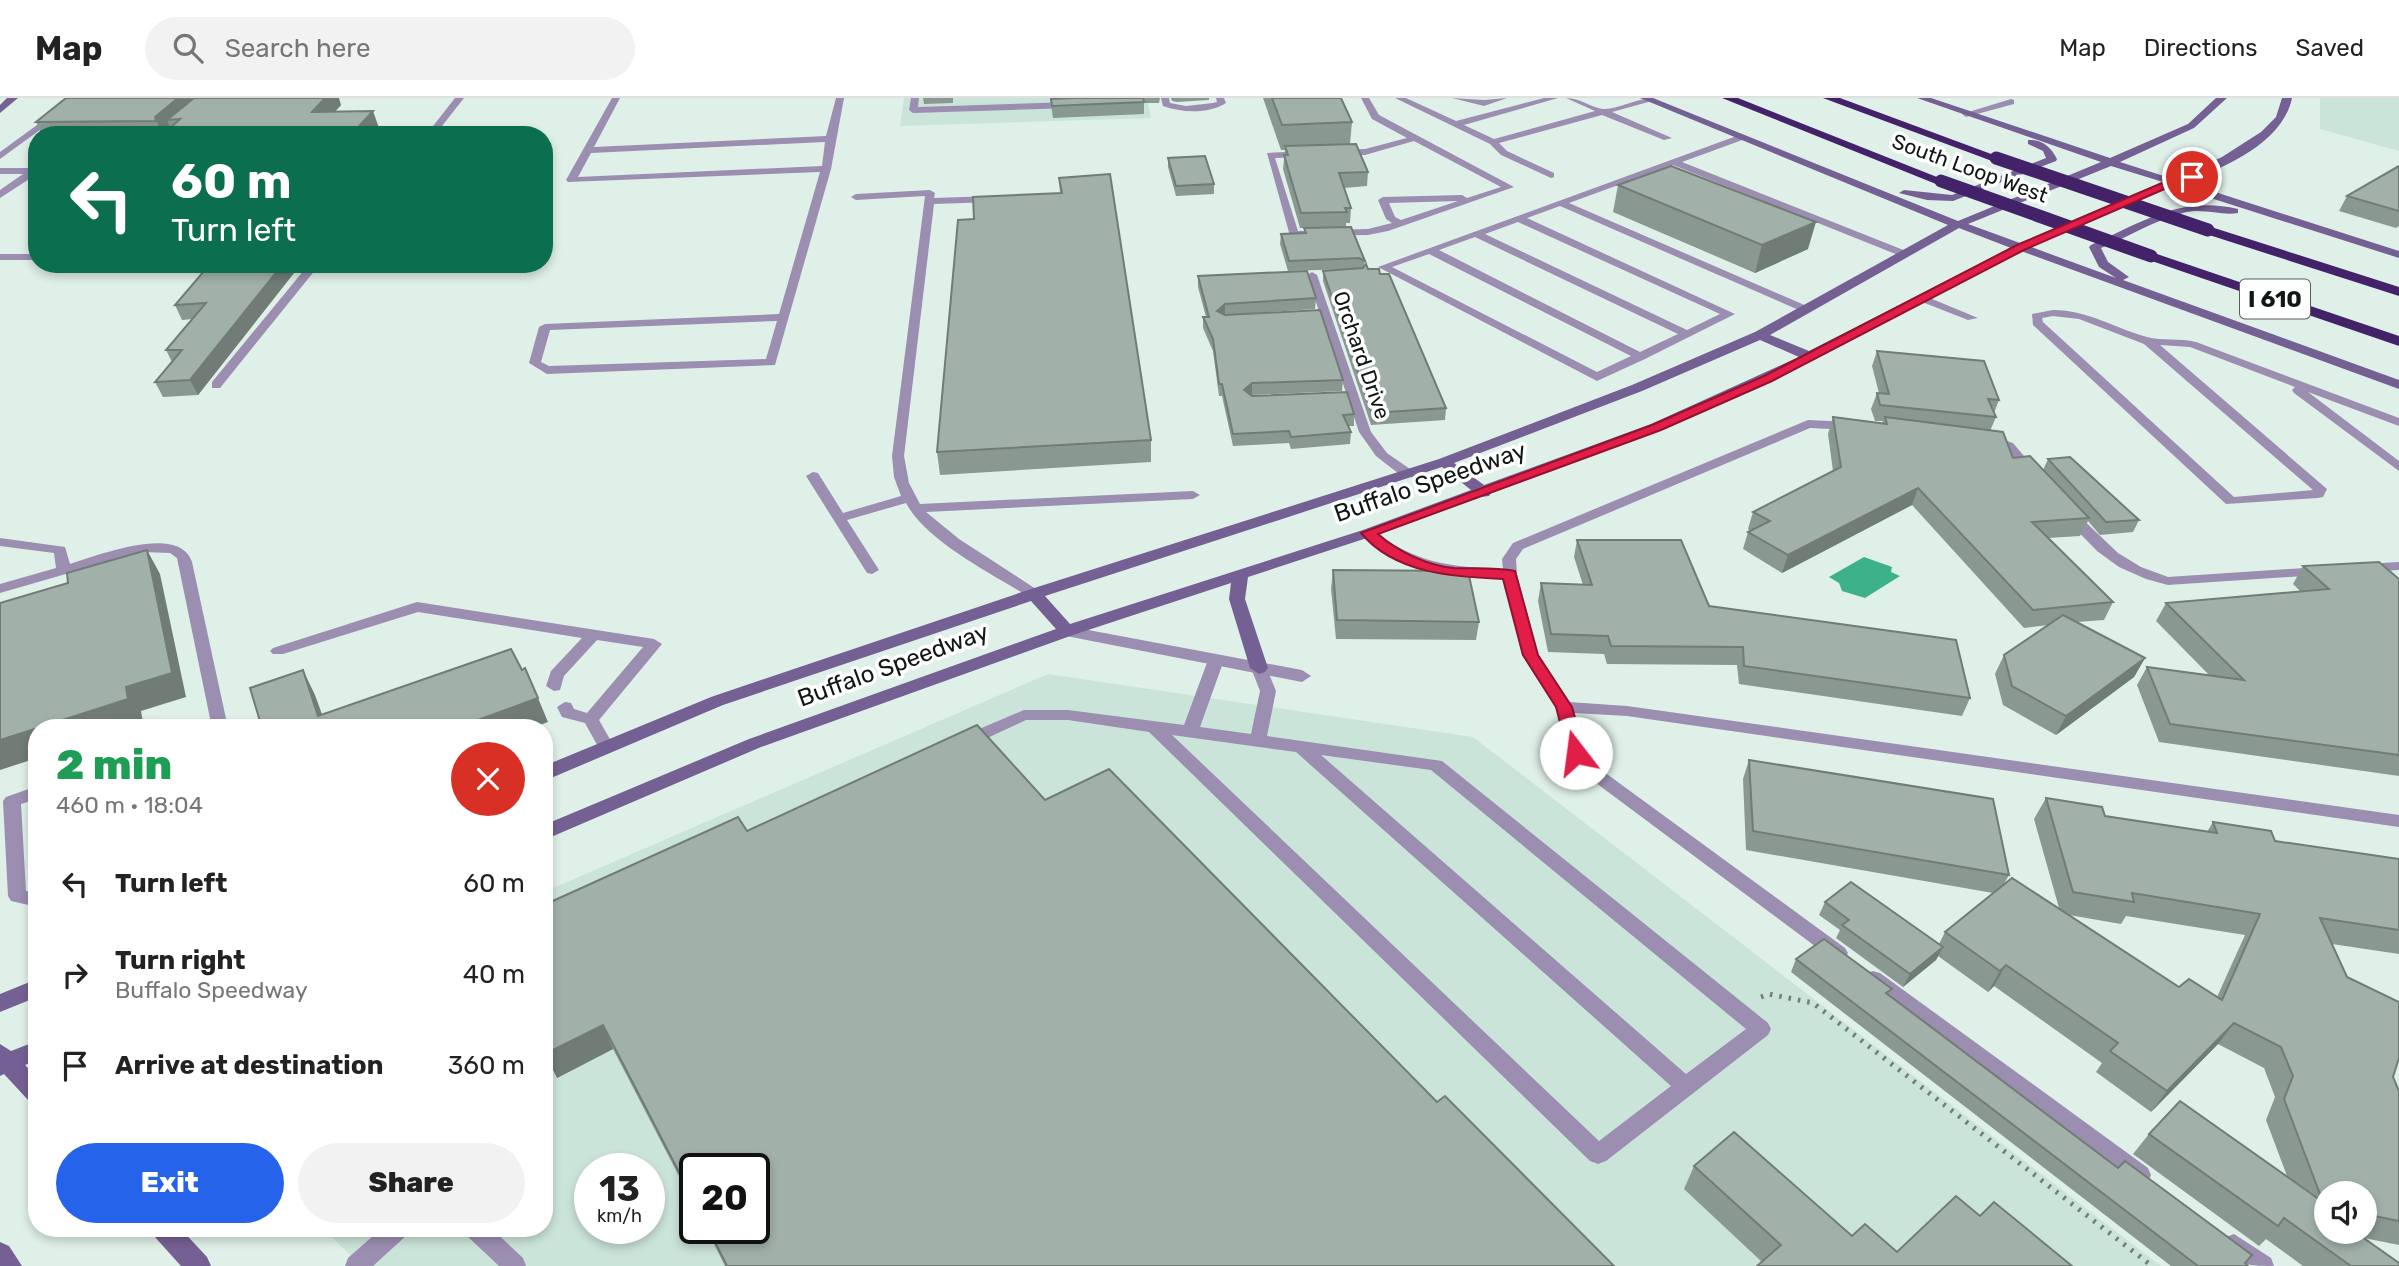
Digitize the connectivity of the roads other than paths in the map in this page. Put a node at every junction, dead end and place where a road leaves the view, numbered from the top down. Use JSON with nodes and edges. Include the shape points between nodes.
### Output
{"nodes":[{"id":1,"x":13,"y":98,"type":"edge"},
{"id":2,"x":80,"y":98,"type":"edge"},
{"id":3,"x":460,"y":98,"type":"edge"},
{"id":4,"x":616,"y":98,"type":"edge"},
{"id":5,"x":840,"y":98,"type":"edge"},
{"id":6,"x":915,"y":98,"type":"edge"},
{"id":7,"x":1165,"y":98,"type":"edge"},
{"id":8,"x":1220,"y":98,"type":"edge"},
{"id":9,"x":1365,"y":98,"type":"edge"},
{"id":10,"x":1399,"y":98,"type":"edge"},
{"id":11,"x":1503,"y":98,"type":"edge"},
{"id":12,"x":1554,"y":98,"type":"edge"},
{"id":13,"x":1570,"y":98,"type":"edge"},
{"id":14,"x":1728,"y":98,"type":"edge"},
{"id":15,"x":1829,"y":98,"type":"edge"},
{"id":16,"x":1922,"y":98,"type":"edge"},
{"id":17,"x":2222,"y":98,"type":"edge"},
{"id":18,"x":2287,"y":98,"type":"edge"},
{"id":19,"x":1647,"y":99,"type":"edge"},
{"id":20,"x":1455,"y":100,"type":"edge"},
{"id":21,"x":2011,"y":102,"type":"dead end"},
{"id":22,"x":1089,"y":105,"type":"edge"},
{"id":23,"x":1437,"y":106,"type":"dead end"},
{"id":24,"x":1426,"y":109,"type":"junction"},
{"id":25,"x":0,"y":110,"type":"edge"},
{"id":26,"x":1603,"y":112,"type":"junction"},
{"id":27,"x":1966,"y":114,"type":"junction"},
{"id":28,"x":1989,"y":122,"type":"junction"},
{"id":29,"x":1457,"y":124,"type":"junction"},
{"id":30,"x":41,"y":126,"type":"edge"},
{"id":31,"x":437,"y":126,"type":"edge"},
{"id":32,"x":28,"y":136,"type":"edge"},
{"id":33,"x":1742,"y":137,"type":"junction"},
{"id":34,"x":1416,"y":138,"type":"junction"},
{"id":35,"x":1667,"y":138,"type":"dead end"},
{"id":36,"x":830,"y":139,"type":"junction"},
{"id":37,"x":1493,"y":142,"type":"junction"},
{"id":38,"x":588,"y":149,"type":"junction"},
{"id":39,"x":1324,"y":153,"type":"edge"},
{"id":40,"x":1311,"y":154,"type":"edge"},
{"id":41,"x":0,"y":156,"type":"edge"},
{"id":42,"x":1674,"y":162,"type":"junction"},
{"id":43,"x":2111,"y":162,"type":"junction"},
{"id":44,"x":826,"y":169,"type":"junction"},
{"id":45,"x":0,"y":171,"type":"edge"},
{"id":46,"x":28,"y":171,"type":"edge"},
{"id":47,"x":1551,"y":175,"type":"dead end"},
{"id":48,"x":28,"y":176,"type":"edge"},
{"id":49,"x":2173,"y":182,"type":"junction"},
{"id":50,"x":1867,"y":185,"type":"junction"},
{"id":51,"x":0,"y":195,"type":"edge"},
{"id":52,"x":856,"y":197,"type":"dead end"},
{"id":53,"x":1011,"y":198,"type":"edge"},
{"id":54,"x":929,"y":201,"type":"junction"},
{"id":55,"x":1467,"y":201,"type":"junction"},
{"id":56,"x":1560,"y":203,"type":"junction"},
{"id":57,"x":1518,"y":218,"type":"junction"},
{"id":58,"x":2283,"y":218,"type":"junction"},
{"id":59,"x":1957,"y":223,"type":"junction"},
{"id":60,"x":1400,"y":224,"type":"junction"},
{"id":61,"x":1475,"y":233,"type":"junction"},
{"id":62,"x":2021,"y":247,"type":"junction"},
{"id":63,"x":1430,"y":250,"type":"junction"},
{"id":64,"x":1902,"y":253,"type":"junction"},
{"id":65,"x":2399,"y":255,"type":"edge"},
{"id":66,"x":0,"y":257,"type":"edge"},
{"id":67,"x":28,"y":257,"type":"edge"},
{"id":68,"x":308,"y":273,"type":"edge"},
{"id":69,"x":1313,"y":275,"type":"edge"},
{"id":70,"x":2399,"y":292,"type":"edge"},
{"id":71,"x":2150,"y":295,"type":"junction"},
{"id":72,"x":1921,"y":298,"type":"junction"},
{"id":73,"x":1805,"y":309,"type":"junction"},
{"id":74,"x":784,"y":317,"type":"junction"},
{"id":75,"x":1972,"y":318,"type":"dead end"},
{"id":76,"x":1687,"y":334,"type":"junction"},
{"id":77,"x":1760,"y":335,"type":"junction"},
{"id":78,"x":2399,"y":341,"type":"edge"},
{"id":79,"x":2149,"y":342,"type":"junction"},
{"id":80,"x":1641,"y":357,"type":"junction"},
{"id":81,"x":1811,"y":357,"type":"junction"},
{"id":82,"x":2284,"y":379,"type":"junction"},
{"id":83,"x":2399,"y":385,"type":"edge"},
{"id":84,"x":216,"y":386,"type":"dead end"},
{"id":85,"x":2399,"y":422,"type":"edge"},
{"id":86,"x":1860,"y":426,"type":"edge"},
{"id":87,"x":1977,"y":438,"type":"edge"},
{"id":88,"x":1381,"y":453,"type":"joint"},
{"id":89,"x":1444,"y":462,"type":"junction"},
{"id":90,"x":2399,"y":467,"type":"edge"},
{"id":91,"x":1408,"y":474,"type":"junction"},
{"id":92,"x":813,"y":476,"type":"dead end"},
{"id":93,"x":2040,"y":484,"type":"edge"},
{"id":94,"x":1484,"y":493,"type":"junction"},
{"id":95,"x":1193,"y":495,"type":"dead end"},
{"id":96,"x":2057,"y":502,"type":"edge"},
{"id":97,"x":913,"y":503,"type":"junction"},
{"id":98,"x":839,"y":518,"type":"junction"},
{"id":99,"x":1368,"y":533,"type":"junction"},
{"id":100,"x":0,"y":542,"type":"edge"},
{"id":101,"x":2399,"y":566,"type":"edge"},
{"id":102,"x":64,"y":570,"type":"junction"},
{"id":103,"x":872,"y":570,"type":"dead end"},
{"id":104,"x":1240,"y":575,"type":"junction"},
{"id":105,"x":1510,"y":575,"type":"junction"},
{"id":106,"x":0,"y":589,"type":"edge"},
{"id":107,"x":1034,"y":594,"type":"junction"},
{"id":108,"x":1067,"y":631,"type":"junction"},
{"id":109,"x":593,"y":635,"type":"junction"},
{"id":110,"x":278,"y":651,"type":"dead end"},
{"id":111,"x":1216,"y":660,"type":"junction"},
{"id":112,"x":1259,"y":668,"type":"junction"},
{"id":113,"x":1302,"y":676,"type":"dead end"},
{"id":114,"x":554,"y":685,"type":"dead end"},
{"id":115,"x":565,"y":707,"type":"dead end"},
{"id":116,"x":1564,"y":707,"type":"junction"},
{"id":117,"x":218,"y":719,"type":"edge"},
{"id":118,"x":592,"y":719,"type":"junction"},
{"id":119,"x":1153,"y":726,"type":"junction"},
{"id":120,"x":1191,"y":731,"type":"junction"},
{"id":121,"x":1258,"y":741,"type":"junction"},
{"id":122,"x":1300,"y":746,"type":"junction"},
{"id":123,"x":607,"y":748,"type":"junction"},
{"id":124,"x":951,"y":748,"type":"edge"},
{"id":125,"x":553,"y":770,"type":"edge"},
{"id":126,"x":28,"y":795,"type":"edge"},
{"id":127,"x":2399,"y":821,"type":"edge"},
{"id":128,"x":553,"y":829,"type":"edge"},
{"id":129,"x":28,"y":898,"type":"edge"},
{"id":130,"x":28,"y":992,"type":"edge"},
{"id":131,"x":0,"y":1003,"type":"edge"},
{"id":132,"x":28,"y":1053,"type":"edge"},
{"id":133,"x":3,"y":1061,"type":"edge"},
{"id":134,"x":28,"y":1085,"type":"edge"},
{"id":135,"x":1686,"y":1087,"type":"junction"},
{"id":136,"x":2151,"y":1183,"type":"edge"},
{"id":137,"x":2218,"y":1233,"type":"edge"},
{"id":138,"x":171,"y":1237,"type":"edge"},
{"id":139,"x":389,"y":1237,"type":"edge"},
{"id":140,"x":484,"y":1237,"type":"edge"},
{"id":141,"x":0,"y":1254,"type":"edge"},
{"id":142,"x":9,"y":1266,"type":"edge"},
{"id":143,"x":198,"y":1266,"type":"edge"},
{"id":144,"x":356,"y":1266,"type":"edge"},
{"id":145,"x":515,"y":1266,"type":"edge"},
{"id":146,"x":2263,"y":1266,"type":"edge"}],
"edges":[{"from":1,"to":25,"type":"main road"},
{"from":2,"to":30,"type":"lane"},
{"from":3,"to":31,"type":"lane"},
{"from":4,"to":38,"type":"lane"},
{"from":5,"to":36,"type":"lane"},
{"from":6,"to":22,"type":"lane","via":[[913,110]]},
{"from":7,"to":8,"type":"lane","via":[[1174,108],[1215,106],[1222,103]]},
{"from":9,"to":34,"type":"lane","via":[[1375,117]]},
{"from":10,"to":24,"type":"lane"},
{"from":11,"to":20,"type":"lane","via":[[1484,103]]},
{"from":12,"to":29,"type":"lane"},
{"from":13,"to":26,"type":"lane"},
{"from":14,"to":78,"type":"highway","name":"South Loop West","number":"I 610","bridge":true,"via":[[1941,181]]},
{"from":15,"to":70,"type":"highway","name":"South Loop West","number":"I 610","bridge":true},
{"from":16,"to":27,"type":"main road"},
{"from":17,"to":43,"type":"main road","name":"Buffalo Speedway","via":[[2191,126]]},
{"from":18,"to":49,"type":"main road","name":"Buffalo Speedway","via":[[2273,128],[2192,177]]},
{"from":19,"to":26,"type":"lane"},
{"from":19,"to":33,"type":"main road"},
{"from":21,"to":27,"type":"lane"},
{"from":23,"to":24,"type":"lane"},
{"from":24,"to":29,"type":"lane"},
{"from":26,"to":35,"type":"lane"},
{"from":26,"to":37,"type":"lane"},
{"from":27,"to":28,"type":"main road"},
{"from":28,"to":43,"type":"main road"},
{"from":28,"to":50,"type":"main road","via":[[2047,149],[2052,159],[1953,198]]},
{"from":29,"to":37,"type":"lane"},
{"from":32,"to":41,"type":"lane"},
{"from":33,"to":42,"type":"lane"},
{"from":33,"to":50,"type":"main road"},
{"from":34,"to":39,"type":"lane","via":[[1365,152]]},
{"from":34,"to":55,"type":"lane","via":[[1509,187]]},
{"from":36,"to":38,"type":"lane"},
{"from":36,"to":44,"type":"lane"},
{"from":37,"to":47,"type":"lane","via":[[1504,153]]},
{"from":38,"to":44,"type":"lane","via":[[571,180]]},
{"from":40,"to":60,"type":"lane","via":[[1270,155],[1294,234],[1368,232]]},
{"from":42,"to":56,"type":"lane"},
{"from":42,"to":64,"type":"lane"},
{"from":43,"to":49,"type":"main road"},
{"from":43,"to":59,"type":"main road","name":"Buffalo Speedway"},
{"from":44,"to":74,"type":"lane"},
{"from":45,"to":46,"type":"lane"},
{"from":48,"to":51,"type":"lane"},
{"from":49,"to":58,"type":"main road"},
{"from":49,"to":62,"type":"main road","name":"Buffalo Speedway"},
{"from":50,"to":59,"type":"main road"},
{"from":52,"to":54,"type":"lane","via":[[930,194]]},
{"from":53,"to":54,"type":"lane"},
{"from":54,"to":97,"type":"lane","via":[[898,456],[901,482]]},
{"from":55,"to":60,"type":"lane"},
{"from":55,"to":60,"type":"lane","via":[[1459,197],[1383,200],[1391,219]]},
{"from":56,"to":57,"type":"lane"},
{"from":56,"to":73,"type":"lane"},
{"from":57,"to":61,"type":"lane"},
{"from":57,"to":76,"type":"lane","via":[[1729,314]]},
{"from":58,"to":65,"type":"main road"},
{"from":58,"to":71,"type":"main road","via":[[2213,208],[2182,209],[2095,247],[2103,264]]},
{"from":59,"to":62,"type":"main road"},
{"from":59,"to":64,"type":"main road","name":"Buffalo Speedway"},
{"from":61,"to":63,"type":"lane"},
{"from":61,"to":76,"type":"lane"},
{"from":62,"to":71,"type":"main road"},
{"from":62,"to":72,"type":"main road","name":"Buffalo Speedway"},
{"from":63,"to":80,"type":"lane"},
{"from":63,"to":80,"type":"lane","via":[[1383,267],[1597,377]]},
{"from":64,"to":73,"type":"main road","name":"Buffalo Speedway"},
{"from":66,"to":67,"type":"lane"},
{"from":68,"to":84,"type":"lane"},
{"from":69,"to":88,"type":"lane","name":"Orchard Drive","via":[[1319,314],[1347,398],[1371,444]]},
{"from":71,"to":83,"type":"main road"},
{"from":72,"to":75,"type":"lane"},
{"from":72,"to":81,"type":"main road","name":"Buffalo Speedway"},
{"from":73,"to":77,"type":"main road","name":"Buffalo Speedway"},
{"from":74,"to":74,"type":"lane","via":[[771,362],[547,370],[535,363],[545,327]]},
{"from":76,"to":80,"type":"lane"},
{"from":77,"to":81,"type":"main road"},
{"from":77,"to":89,"type":"main road","name":"Buffalo Speedway"},
{"from":79,"to":79,"type":"lane","via":[[2320,489],[2318,494],[2231,501],[2037,323],[2036,316],[2075,313]]},
{"from":79,"to":82,"type":"lane","via":[[2192,344]]},
{"from":81,"to":94,"type":"main road","name":"Buffalo Speedway","via":[[1656,427]]},
{"from":82,"to":85,"type":"lane"},
{"from":82,"to":90,"type":"lane"},
{"from":86,"to":105,"type":"lane","via":[[1808,424],[1518,546],[1509,559]]},
{"from":87,"to":93,"type":"lane","via":[[2008,446]]},
{"from":88,"to":91,"type":"street","name":"Orchard Drive"},
{"from":89,"to":91,"type":"main road","name":"Buffalo Speedway"},
{"from":89,"to":94,"type":"main road"},
{"from":91,"to":107,"type":"main road","name":"Buffalo Speedway"},
{"from":92,"to":98,"type":"lane"},
{"from":94,"to":99,"type":"main road","name":"Buffalo Speedway"},
{"from":95,"to":97,"type":"lane"},
{"from":96,"to":101,"type":"lane","via":[[2116,562],[2168,581]]},
{"from":97,"to":98,"type":"lane"},
{"from":97,"to":107,"type":"lane","via":[[942,533]]},
{"from":98,"to":103,"type":"lane"},
{"from":99,"to":104,"type":"main road","name":"Buffalo Speedway"},
{"from":99,"to":105,"type":"lane","via":[[1391,551],[1424,565],[1450,572]]},
{"from":100,"to":102,"type":"lane","via":[[60,550]]},
{"from":102,"to":106,"type":"lane"},
{"from":102,"to":117,"type":"lane","via":[[141,548],[173,549],[183,556]]},
{"from":104,"to":108,"type":"main road","name":"Buffalo Speedway"},
{"from":104,"to":112,"type":"main road","via":[[1237,599]]},
{"from":105,"to":116,"type":"lane","via":[[1530,655]]},
{"from":107,"to":108,"type":"main road"},
{"from":107,"to":123,"type":"main road","name":"Buffalo Speedway","via":[[717,701]]},
{"from":108,"to":111,"type":"street"},
{"from":108,"to":128,"type":"main road","name":"Buffalo Speedway","via":[[755,743]]},
{"from":109,"to":110,"type":"lane","via":[[417,607]]},
{"from":109,"to":114,"type":"lane"},
{"from":109,"to":118,"type":"lane","via":[[654,644]]},
{"from":111,"to":112,"type":"street"},
{"from":111,"to":120,"type":"lane"},
{"from":112,"to":113,"type":"street"},
{"from":112,"to":121,"type":"lane","via":[[1268,691]]},
{"from":115,"to":118,"type":"lane","via":[[568,713]]},
{"from":116,"to":127,"type":"lane","via":[[1627,711]]},
{"from":116,"to":136,"type":"lane","via":[[1576,753],[1594,773]]},
{"from":118,"to":123,"type":"lane"},
{"from":119,"to":120,"type":"lane"},
{"from":119,"to":124,"type":"lane","via":[[1068,715],[1024,715]]},
{"from":119,"to":135,"type":"lane","via":[[1598,1154]]},
{"from":120,"to":121,"type":"lane"},
{"from":121,"to":122,"type":"lane"},
{"from":122,"to":135,"type":"lane"},
{"from":122,"to":135,"type":"lane","via":[[1436,765],[1762,1029]]},
{"from":123,"to":125,"type":"main road","name":"Buffalo Speedway"},
{"from":126,"to":129,"type":"lane","via":[[12,801],[17,896]]},
{"from":130,"to":131,"type":"main road"},
{"from":132,"to":133,"type":"main road"},
{"from":133,"to":134,"type":"main road"},
{"from":137,"to":146,"type":"lane"},
{"from":138,"to":143,"type":"main road"},
{"from":139,"to":144,"type":"lane"},
{"from":140,"to":145,"type":"lane"},
{"from":141,"to":142,"type":"main road"}]}
